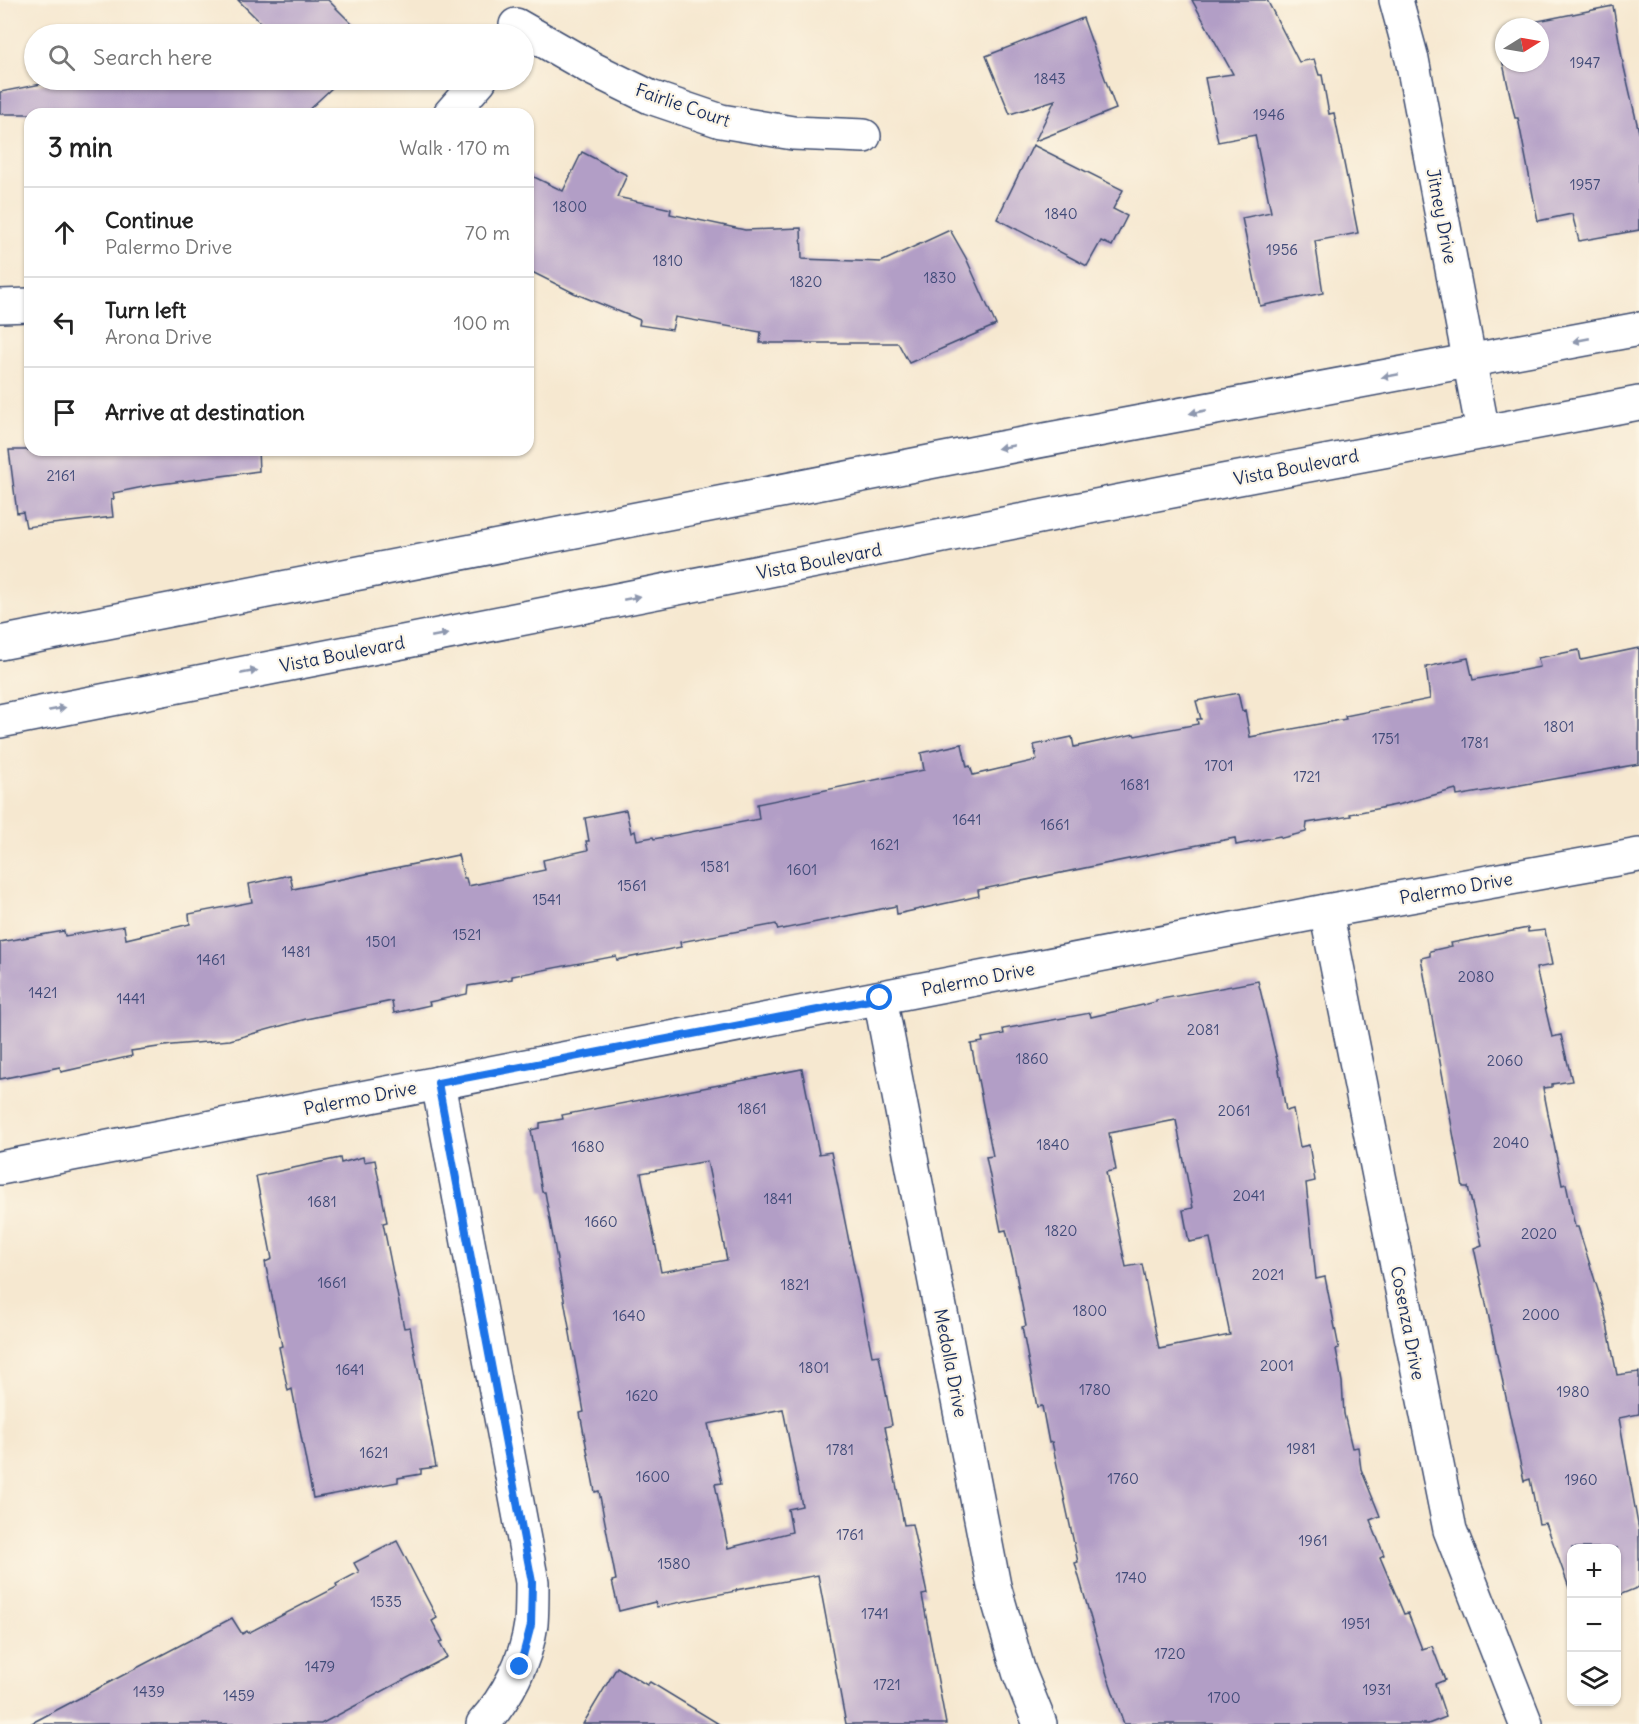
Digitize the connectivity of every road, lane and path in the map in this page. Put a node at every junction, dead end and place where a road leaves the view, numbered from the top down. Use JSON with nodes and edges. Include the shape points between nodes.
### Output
{"nodes":[{"id":1,"x":1396,"y":0,"type":"edge"},
{"id":2,"x":534,"y":30,"type":"edge"},
{"id":3,"x":471,"y":90,"type":"edge"},
{"id":4,"x":455,"y":108,"type":"edge"},
{"id":5,"x":864,"y":136,"type":"dead end"},
{"id":6,"x":0,"y":306,"type":"edge"},
{"id":7,"x":24,"y":306,"type":"edge"},
{"id":8,"x":1639,"y":329,"type":"edge"},
{"id":9,"x":1470,"y":361,"type":"junction"},
{"id":10,"x":1639,"y":403,"type":"edge"},
{"id":11,"x":1484,"y":432,"type":"junction"},
{"id":12,"x":0,"y":643,"type":"edge"},
{"id":13,"x":0,"y":721,"type":"edge"},
{"id":14,"x":1639,"y":855,"type":"edge"},
{"id":15,"x":1326,"y":911,"type":"junction"},
{"id":16,"x":880,"y":998,"type":"junction"},
{"id":17,"x":438,"y":1083,"type":"junction"},
{"id":18,"x":0,"y":1168,"type":"edge"},
{"id":19,"x":483,"y":1724,"type":"edge"},
{"id":20,"x":1040,"y":1724,"type":"edge"},
{"id":21,"x":1526,"y":1724,"type":"edge"}],
"edges":[{"from":1,"to":9,"type":"street","name":"Jitney Drive","via":[[1412,58]]},
{"from":2,"to":5,"type":"street","name":"Fairlie Court","via":[[593,69],[650,97],[721,121],[793,134]]},
{"from":3,"to":4,"type":"street"},
{"from":6,"to":7,"type":"street"},
{"from":8,"to":9,"type":"street","one_way":true},
{"from":9,"to":11,"type":"street","name":"Jitney Drive"},
{"from":9,"to":12,"type":"street","one_way":true},
{"from":10,"to":11,"type":"street","name":"Vista Boulevard"},
{"from":13,"to":11,"type":"street","name":"Vista Boulevard","one_way":true},
{"from":14,"to":15,"type":"street","name":"Palermo Drive"},
{"from":15,"to":16,"type":"street","name":"Palermo Drive"},
{"from":15,"to":21,"type":"street","name":"Cosenza Drive","via":[[1450,1530]]},
{"from":16,"to":17,"type":"street","name":"Palermo Drive"},
{"from":16,"to":20,"type":"street","name":"Medolla Drive","via":[[994,1586],[1019,1672]]},
{"from":17,"to":18,"type":"street","name":"Palermo Drive"},
{"from":17,"to":19,"type":"street","via":[[532,1582],[531,1625],[520,1667],[498,1708]]}]}
